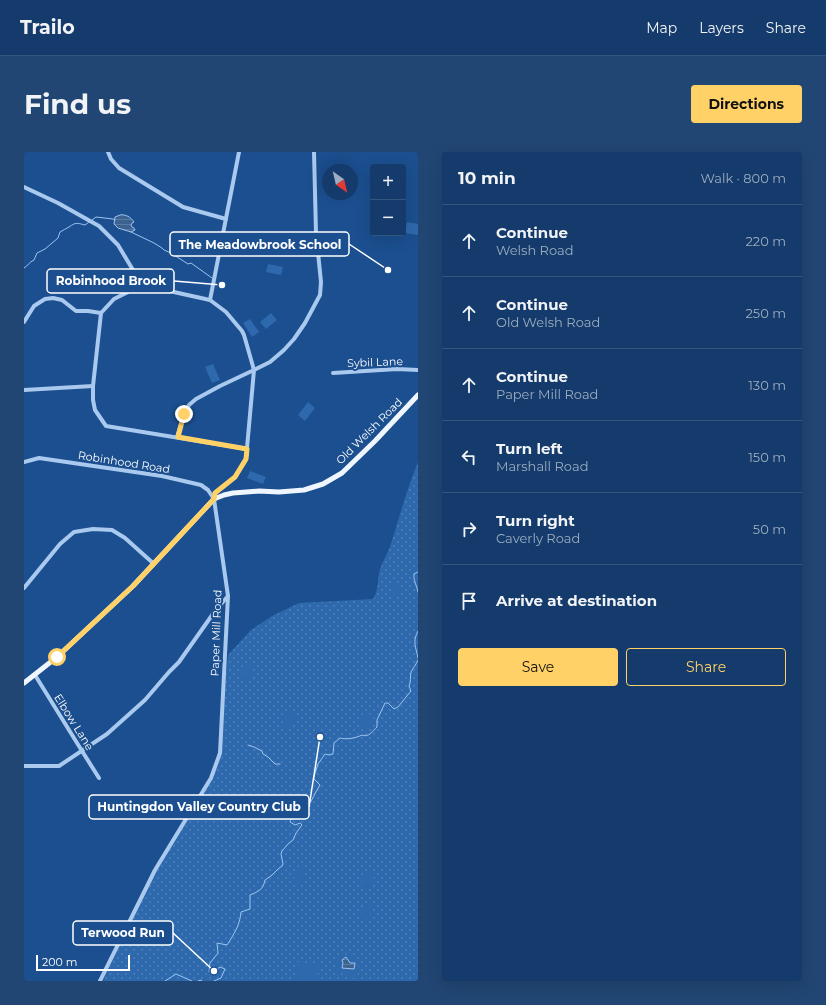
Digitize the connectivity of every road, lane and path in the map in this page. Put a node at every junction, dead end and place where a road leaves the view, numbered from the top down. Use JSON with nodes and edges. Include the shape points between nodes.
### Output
{"nodes":[{"id":1,"x":108,"y":152,"type":"edge"},
{"id":2,"x":239,"y":152,"type":"edge"},
{"id":3,"x":314,"y":152,"type":"edge"},
{"id":4,"x":24,"y":187,"type":"edge"},
{"id":5,"x":226,"y":219,"type":"junction"},
{"id":6,"x":142,"y":285,"type":"junction"},
{"id":7,"x":210,"y":300,"type":"junction"},
{"id":8,"x":101,"y":313,"type":"junction"},
{"id":9,"x":24,"y":322,"type":"edge"},
{"id":10,"x":254,"y":370,"type":"junction"},
{"id":11,"x":418,"y":370,"type":"edge"},
{"id":12,"x":333,"y":373,"type":"dead end"},
{"id":13,"x":93,"y":386,"type":"junction"},
{"id":14,"x":24,"y":390,"type":"edge"},
{"id":15,"x":418,"y":395,"type":"edge"},
{"id":16,"x":178,"y":437,"type":"junction"},
{"id":17,"x":247,"y":449,"type":"junction"},
{"id":18,"x":24,"y":462,"type":"edge"},
{"id":19,"x":214,"y":499,"type":"junction"},
{"id":20,"x":154,"y":564,"type":"junction"},
{"id":21,"x":24,"y":588,"type":"edge"},
{"id":22,"x":228,"y":596,"type":"junction"},
{"id":23,"x":35,"y":675,"type":"junction"},
{"id":24,"x":24,"y":683,"type":"edge"},
{"id":25,"x":82,"y":751,"type":"junction"},
{"id":26,"x":24,"y":766,"type":"edge"},
{"id":27,"x":100,"y":778,"type":"dead end"},
{"id":28,"x":100,"y":981,"type":"edge"}],
"edges":[{"from":1,"to":5,"type":"street","via":[[119,168],[183,207]]},
{"from":2,"to":5,"type":"street"},
{"from":3,"to":10,"type":"street","via":[[320,295],[294,339],[270,362]]},
{"from":4,"to":6,"type":"street","via":[[95,223],[118,245]]},
{"from":5,"to":7,"type":"street"},
{"from":6,"to":7,"type":"street"},
{"from":6,"to":8,"type":"street","via":[[114,299]]},
{"from":7,"to":10,"type":"street","via":[[226,312],[242,331]]},
{"from":8,"to":9,"type":"street","via":[[76,311],[62,300],[45,299],[34,306]]},
{"from":8,"to":13,"type":"street"},
{"from":10,"to":16,"type":"street","via":[[220,386],[189,405]]},
{"from":10,"to":17,"type":"street"},
{"from":11,"to":12,"type":"street","name":"Sybil Lane"},
{"from":13,"to":14,"type":"street"},
{"from":13,"to":16,"type":"street","via":[[95,410],[106,426]]},
{"from":15,"to":19,"type":"main road","name":"Old Welsh Road","via":[[342,473],[323,484],[304,490],[233,493]]},
{"from":16,"to":17,"type":"street"},
{"from":17,"to":19,"type":"street","via":[[246,459],[235,477],[215,493]]},
{"from":18,"to":19,"type":"street","name":"Robinhood Road","via":[[39,458],[162,476],[202,485]]},
{"from":19,"to":20,"type":"main road","name":"Old Welsh Road"},
{"from":19,"to":22,"type":"street","name":"Paper Mill Road"},
{"from":20,"to":21,"type":"street","via":[[112,530],[92,529],[74,532],[60,544]]},
{"from":20,"to":23,"type":"main road","name":"Old Welsh Road","via":[[68,647]]},
{"from":22,"to":25,"type":"street","via":[[179,662],[145,700],[107,734]]},
{"from":22,"to":28,"type":"street","name":"Paper Mill Road","via":[[220,753],[211,778],[152,875]]},
{"from":23,"to":24,"type":"main road","name":"Old Welsh Road"},
{"from":23,"to":25,"type":"street","name":"Elbow Lane"},
{"from":25,"to":26,"type":"street","via":[[59,766]]},
{"from":25,"to":27,"type":"street","name":"Elbow Lane"}]}
